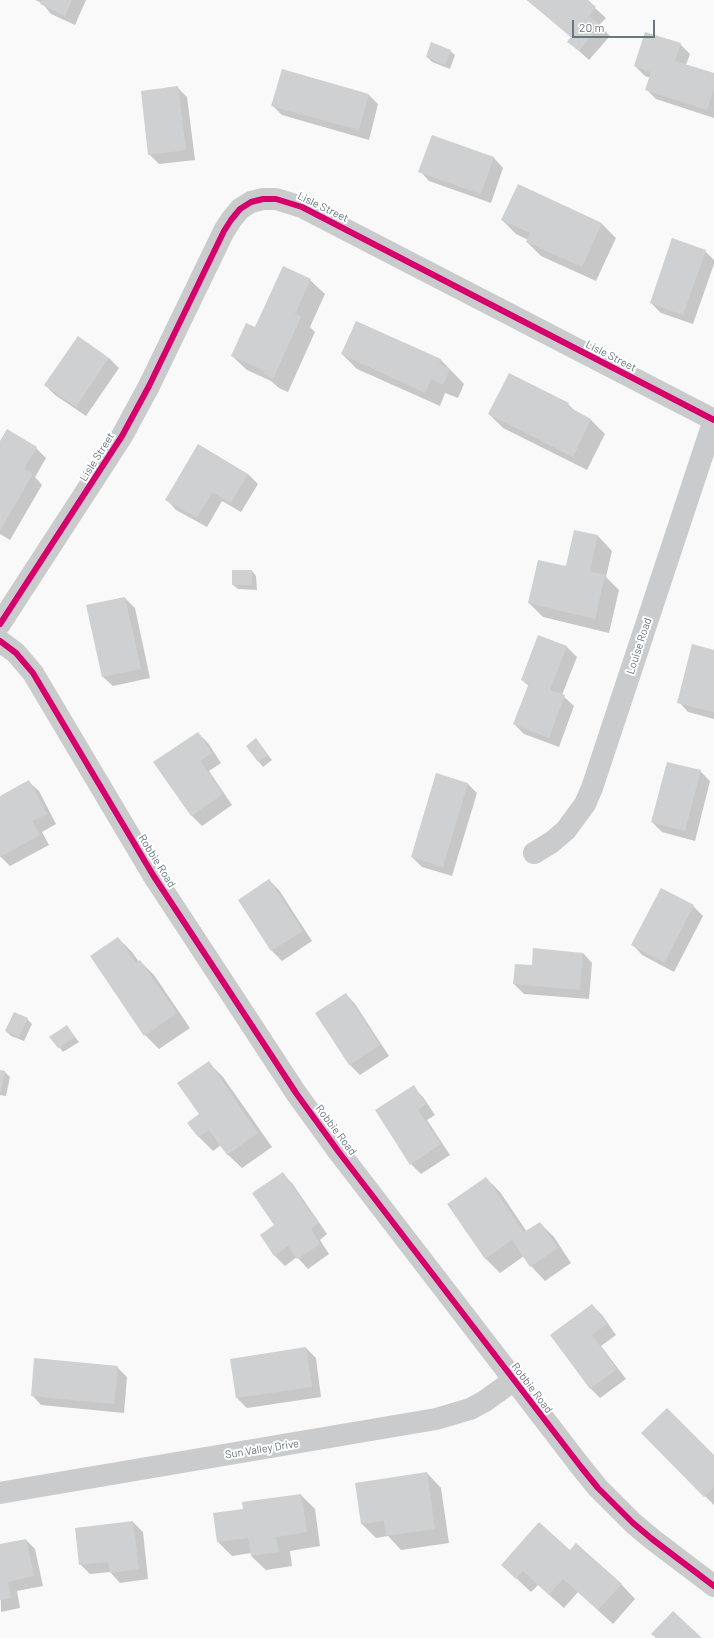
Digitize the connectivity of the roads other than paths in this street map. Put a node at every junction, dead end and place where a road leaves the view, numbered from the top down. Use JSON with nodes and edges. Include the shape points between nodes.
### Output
{"nodes":[{"id":1,"x":714,"y":420,"type":"edge"},
{"id":2,"x":0,"y":624,"type":"edge"},
{"id":3,"x":0,"y":641,"type":"edge"},
{"id":4,"x":534,"y":853,"type":"dead end"},
{"id":5,"x":514,"y":1380,"type":"junction"},
{"id":6,"x":0,"y":1493,"type":"edge"},
{"id":7,"x":714,"y":1586,"type":"edge"}],
"edges":[{"from":1,"to":2,"type":"street","name":"Lisle Street","via":[[302,207],[276,199],[251,202],[240,209],[224,231],[122,436]]},
{"from":1,"to":4,"type":"street","name":"Louise Road","via":[[592,788],[585,804],[566,830]]},
{"from":3,"to":5,"type":"street","name":"Robbie Road","via":[[16,653],[33,673],[153,875],[296,1093]]},
{"from":5,"to":6,"type":"street","name":"Sun Valley Drive","via":[[470,1408],[436,1419]]},
{"from":5,"to":7,"type":"street","name":"Robbie Road","via":[[564,1447],[616,1506],[652,1539]]}]}
